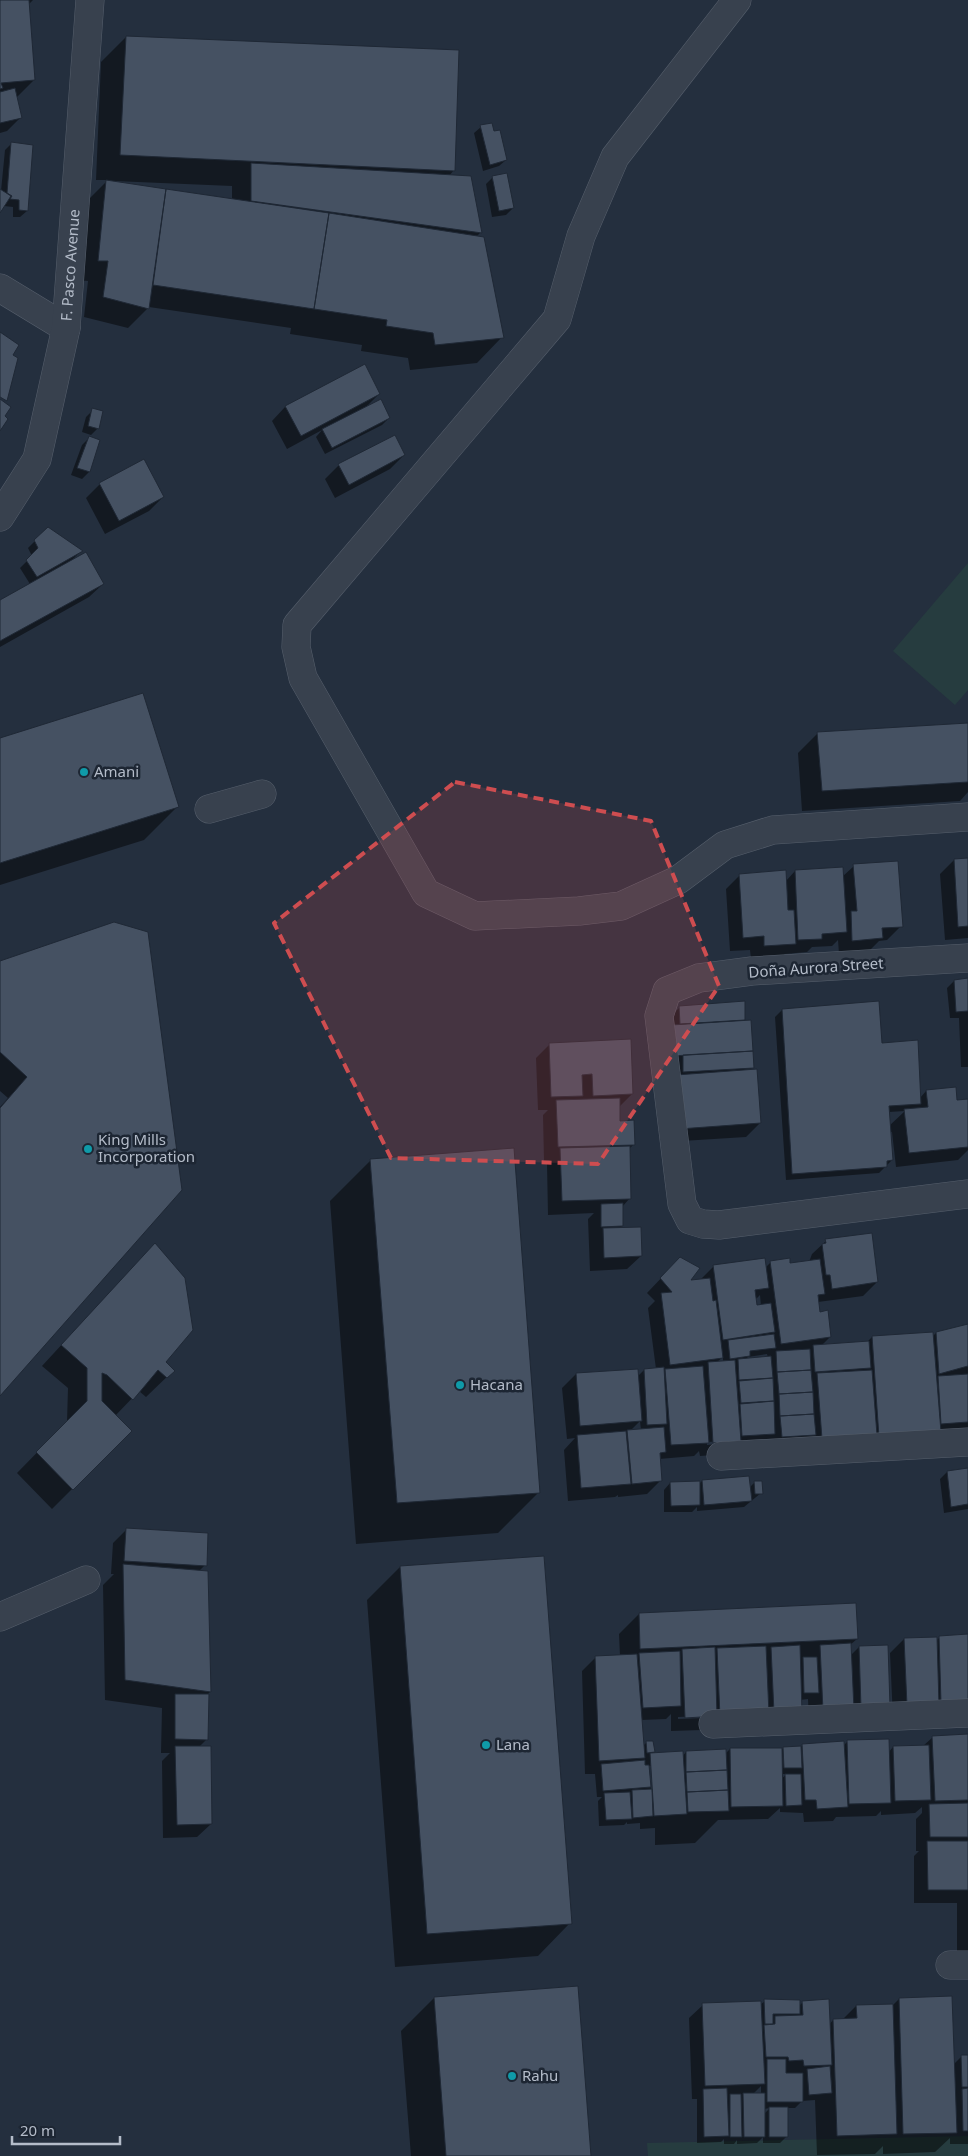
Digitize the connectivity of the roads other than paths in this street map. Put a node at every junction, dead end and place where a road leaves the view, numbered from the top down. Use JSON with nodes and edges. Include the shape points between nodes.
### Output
{"nodes":[{"id":1,"x":90,"y":0,"type":"edge"},
{"id":2,"x":737,"y":0,"type":"edge"},
{"id":3,"x":0,"y":288,"type":"edge"},
{"id":4,"x":66,"y":328,"type":"junction"},
{"id":5,"x":0,"y":517,"type":"edge"},
{"id":6,"x":262,"y":794,"type":"dead end"},
{"id":7,"x":209,"y":810,"type":"dead end"},
{"id":8,"x":968,"y":817,"type":"edge"},
{"id":9,"x":968,"y":958,"type":"edge"},
{"id":10,"x":968,"y":1194,"type":"edge"},
{"id":11,"x":968,"y":1442,"type":"edge"},
{"id":12,"x":721,"y":1456,"type":"dead end"},
{"id":13,"x":86,"y":1580,"type":"dead end"},
{"id":14,"x":0,"y":1617,"type":"edge"},
{"id":15,"x":968,"y":1713,"type":"edge"},
{"id":16,"x":713,"y":1724,"type":"dead end"}],
"edges":[{"from":1,"to":4,"type":"street","name":"F. Pasco Avenue"},
{"from":2,"to":8,"type":"street","via":[[615,157],[581,236],[557,319],[297,625],[296,647],[303,678],[426,893],[475,916],[621,906],[678,880],[725,845],[773,830]]},
{"from":3,"to":4,"type":"street"},
{"from":4,"to":5,"type":"street","name":"F. Pasco Avenue","via":[[37,459]]},
{"from":6,"to":7,"type":"street"},
{"from":9,"to":10,"type":"street","name":"Doña Aurora Street","via":[[752,971],[699,978],[667,991],[659,1016],[682,1204],[690,1220],[719,1225]]},
{"from":11,"to":12,"type":"street"},
{"from":13,"to":14,"type":"street"},
{"from":15,"to":16,"type":"street"}]}
